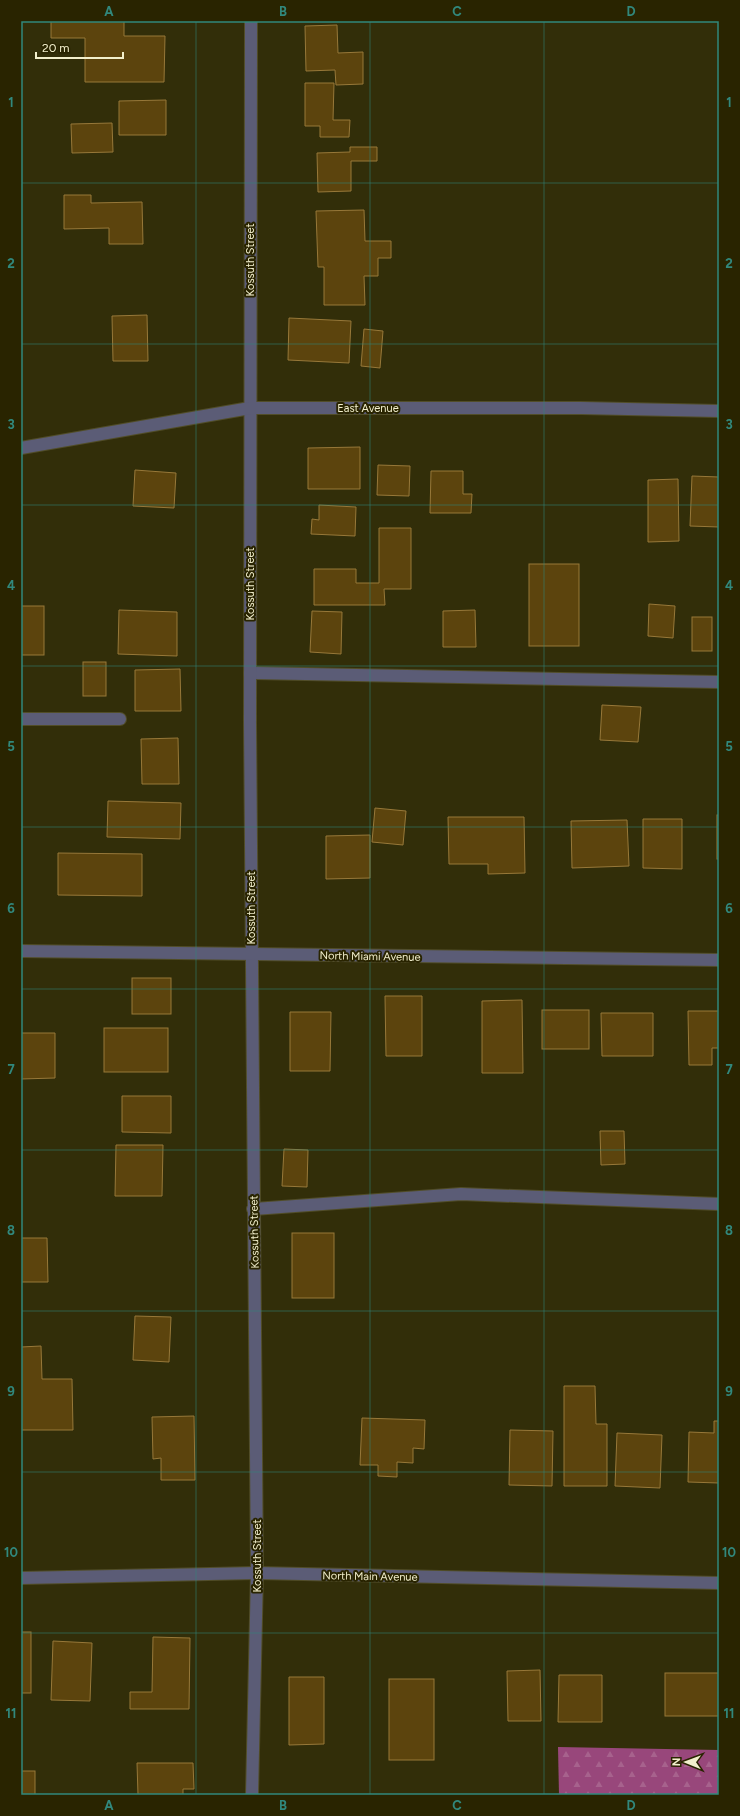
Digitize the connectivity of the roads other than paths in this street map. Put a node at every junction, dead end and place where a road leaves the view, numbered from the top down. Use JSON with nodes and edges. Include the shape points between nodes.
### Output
{"nodes":[{"id":1,"x":251,"y":21,"type":"edge"},
{"id":2,"x":250,"y":408,"type":"junction"},
{"id":3,"x":719,"y":410,"type":"edge"},
{"id":4,"x":21,"y":448,"type":"edge"},
{"id":5,"x":250,"y":673,"type":"junction"},
{"id":6,"x":719,"y":682,"type":"edge"},
{"id":7,"x":21,"y":719,"type":"edge"},
{"id":8,"x":120,"y":719,"type":"dead end"},
{"id":9,"x":21,"y":951,"type":"edge"},
{"id":10,"x":251,"y":955,"type":"junction"},
{"id":11,"x":719,"y":960,"type":"edge"},
{"id":12,"x":719,"y":1204,"type":"edge"},
{"id":13,"x":253,"y":1209,"type":"junction"},
{"id":14,"x":257,"y":1573,"type":"junction"},
{"id":15,"x":21,"y":1578,"type":"edge"},
{"id":16,"x":719,"y":1583,"type":"edge"},
{"id":17,"x":252,"y":1795,"type":"edge"}],
"edges":[{"from":1,"to":2,"type":"street","name":"Kossuth Street"},
{"from":2,"to":3,"type":"street","name":"East Avenue"},
{"from":2,"to":4,"type":"street","name":"East Avenue"},
{"from":2,"to":5,"type":"street","name":"Kossuth Street"},
{"from":5,"to":6,"type":"street"},
{"from":5,"to":10,"type":"street","name":"Kossuth Street"},
{"from":7,"to":8,"type":"street"},
{"from":9,"to":10,"type":"street","name":"North Miami Avenue"},
{"from":10,"to":11,"type":"street","name":"North Miami Avenue"},
{"from":10,"to":13,"type":"street","name":"Kossuth Street"},
{"from":12,"to":13,"type":"street","via":[[461,1194]]},
{"from":13,"to":14,"type":"street","name":"Kossuth Street"},
{"from":14,"to":15,"type":"street","name":"North Main Avenue"},
{"from":14,"to":16,"type":"street","name":"North Main Avenue"},
{"from":14,"to":17,"type":"street","name":"Kossuth Street"}]}
